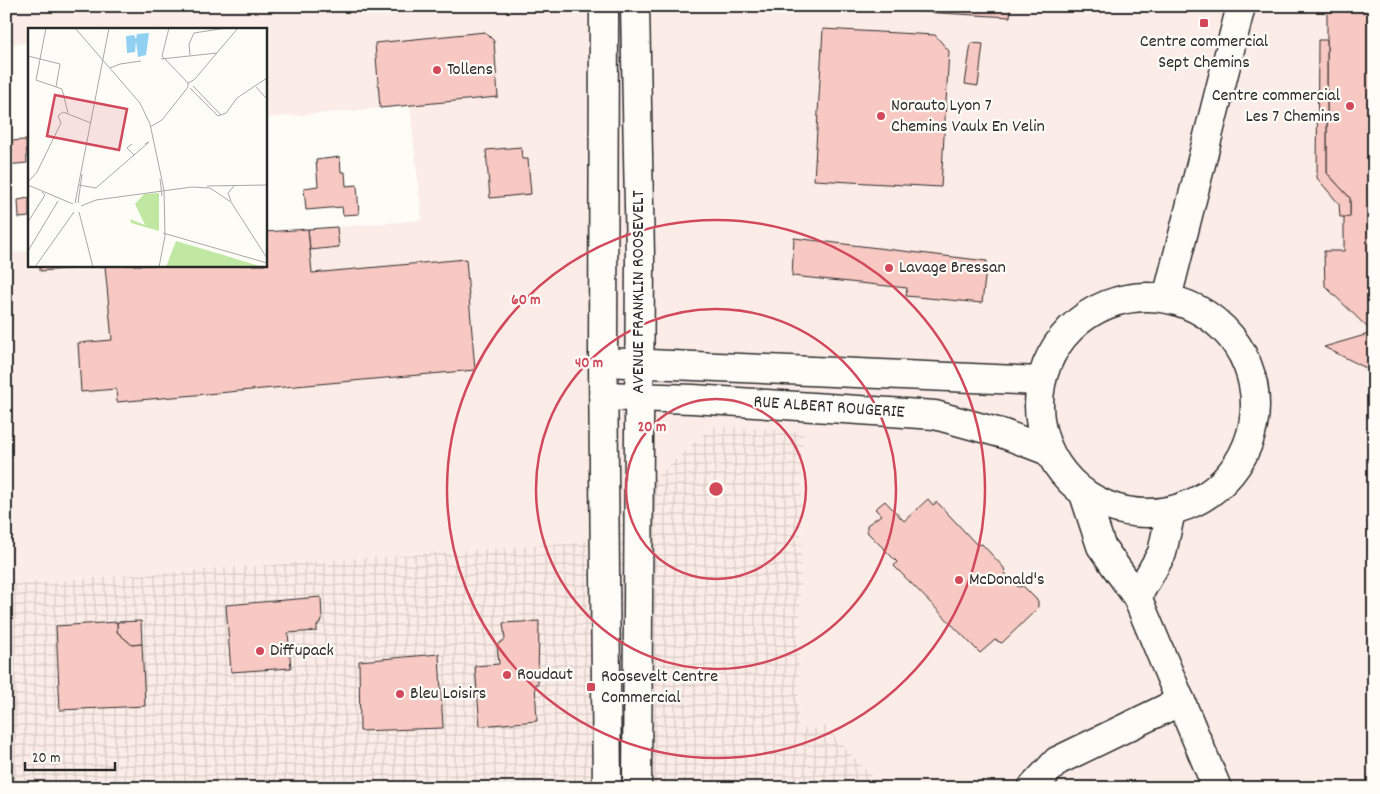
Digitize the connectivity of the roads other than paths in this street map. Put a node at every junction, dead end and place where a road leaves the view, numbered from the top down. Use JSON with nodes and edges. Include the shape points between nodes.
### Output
{"nodes":[{"id":1,"x":604,"y":6,"type":"edge"},
{"id":2,"x":635,"y":6,"type":"edge"},
{"id":3,"x":1241,"y":6,"type":"edge"},
{"id":4,"x":1167,"y":298,"type":"junction"},
{"id":5,"x":603,"y":362,"type":"junction"},
{"id":6,"x":638,"y":364,"type":"junction"},
{"id":7,"x":1041,"y":381,"type":"junction"},
{"id":8,"x":604,"y":396,"type":"junction"},
{"id":9,"x":640,"y":397,"type":"junction"},
{"id":10,"x":1048,"y":452,"type":"junction"},
{"id":11,"x":1084,"y":494,"type":"junction"},
{"id":12,"x":1171,"y":511,"type":"junction"},
{"id":13,"x":1137,"y":597,"type":"junction"},
{"id":14,"x":1181,"y":701,"type":"junction"},
{"id":15,"x":607,"y":788,"type":"edge"},
{"id":16,"x":637,"y":788,"type":"edge"},
{"id":17,"x":1032,"y":788,"type":"edge"},
{"id":18,"x":1217,"y":788,"type":"edge"}],
"edges":[{"from":1,"to":5,"type":"street","name":"AVENUE FRANKLIN ROOSEVELT"},
{"from":2,"to":6,"type":"street","name":"AVENUE FRANKLIN ROOSEVELT","via":[[640,256]]},
{"from":3,"to":4,"type":"street"},
{"from":4,"to":7,"type":"street","via":[[1135,297],[1104,306],[1076,323],[1055,347]]},
{"from":4,"to":12,"type":"street","via":[[1198,309],[1225,329],[1244,355],[1255,386],[1256,403],[1256,419],[1246,451],[1233,472],[1216,491]]},
{"from":5,"to":6,"type":"street","name":"RUE ALBERT ROUGERIE"},
{"from":5,"to":8,"type":"street","name":"AVENUE FRANKLIN ROOSEVELT"},
{"from":6,"to":7,"type":"street","name":"RUE ALBERT ROUGERIE"},
{"from":6,"to":9,"type":"street","name":"AVENUE FRANKLIN ROOSEVELT"},
{"from":7,"to":10,"type":"street","via":[[1038,417]]},
{"from":8,"to":9,"type":"street","name":"RUE ALBERT ROUGERIE"},
{"from":8,"to":15,"type":"street","name":"AVENUE FRANKLIN ROOSEVELT"},
{"from":9,"to":10,"type":"street","name":"RUE ALBERT ROUGERIE","via":[[935,416],[1004,434]]},
{"from":9,"to":16,"type":"street","name":"AVENUE FRANKLIN ROOSEVELT"},
{"from":10,"to":11,"type":"street","via":[[1063,476]]},
{"from":11,"to":12,"type":"street","via":[[1119,510],[1141,514]]},
{"from":11,"to":13,"type":"street","via":[[1101,546]]},
{"from":12,"to":13,"type":"street","via":[[1162,553]]},
{"from":13,"to":14,"type":"street"},
{"from":14,"to":17,"type":"street","via":[[1057,761]]},
{"from":14,"to":18,"type":"street"}]}
